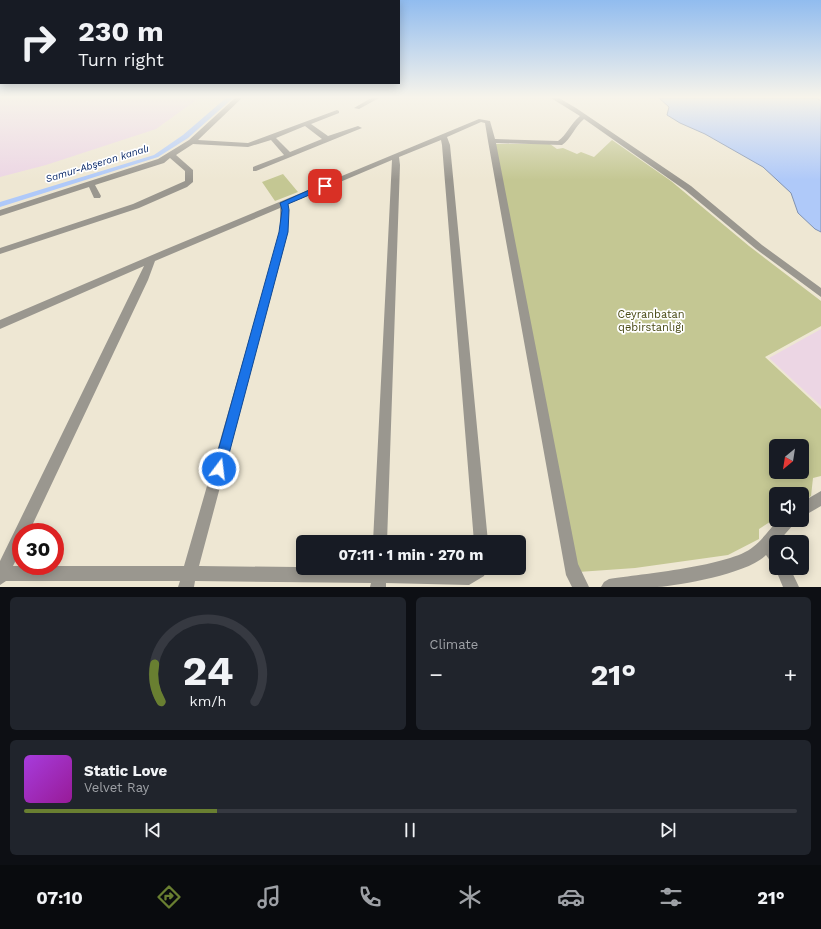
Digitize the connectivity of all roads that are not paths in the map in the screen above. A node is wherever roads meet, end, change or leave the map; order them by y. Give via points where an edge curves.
1 (210, 125) edge
2 (303, 125) edge
3 (310, 125) edge
4 (468, 125) edge
5 (489, 125) edge
6 (573, 125) edge
7 (598, 125) edge
8 (358, 128) dead end
9 (443, 136) junction
10 (273, 138) junction
11 (327, 139) junction
12 (492, 141) junction
13 (192, 142) junction
14 (288, 155) junction
15 (172, 156) junction
16 (395, 156) junction
17 (256, 169) dead end
18 (91, 184) junction
19 (97, 196) dead end
20 (284, 203) junction
21 (0, 213) edge
22 (0, 251) edge
23 (150, 260) junction
24 (821, 293) edge
25 (0, 325) edge
26 (821, 498) edge
27 (809, 506) edge
28 (26, 523) edge
29 (781, 527) edge
30 (380, 535) edge
31 (480, 535) edge
32 (767, 545) junction
33 (769, 548) edge
34 (12, 552) edge
35 (1, 575) edge
36 (472, 575) edge
37 (785, 575) edge
38 (379, 577) edge
39 (188, 580) edge
40 (581, 587) edge
41 (609, 587) edge
42 (791, 587) edge

1 - 13 street
2 - 10 street via 284,131
3 - 11 street
4 - 9 street
5 - 12 street
6 - 12 street via 559,143
7 - 24 street via 688,188
8 - 11 street
9 - 16 street
9 - 31 street via 446,145
10 - 13 street via 242,146
10 - 14 street
11 - 14 street
12 - 40 street via 571,564
13 - 15 street
14 - 17 street
15 - 18 street
15 - 22 street via 189,170 189,182 184,185 136,206
16 - 20 street
16 - 30 street
18 - 19 street
18 - 21 street
20 - 23 street
20 - 39 street via 284,232
23 - 25 street
23 - 28 street via 143,280
26 - 27 street
29 - 32 street
32 - 33 street
32 - 41 street via 752,557 727,566
34 - 35 street
35 - 39 street
36 - 38 street
37 - 42 street
38 - 39 street

